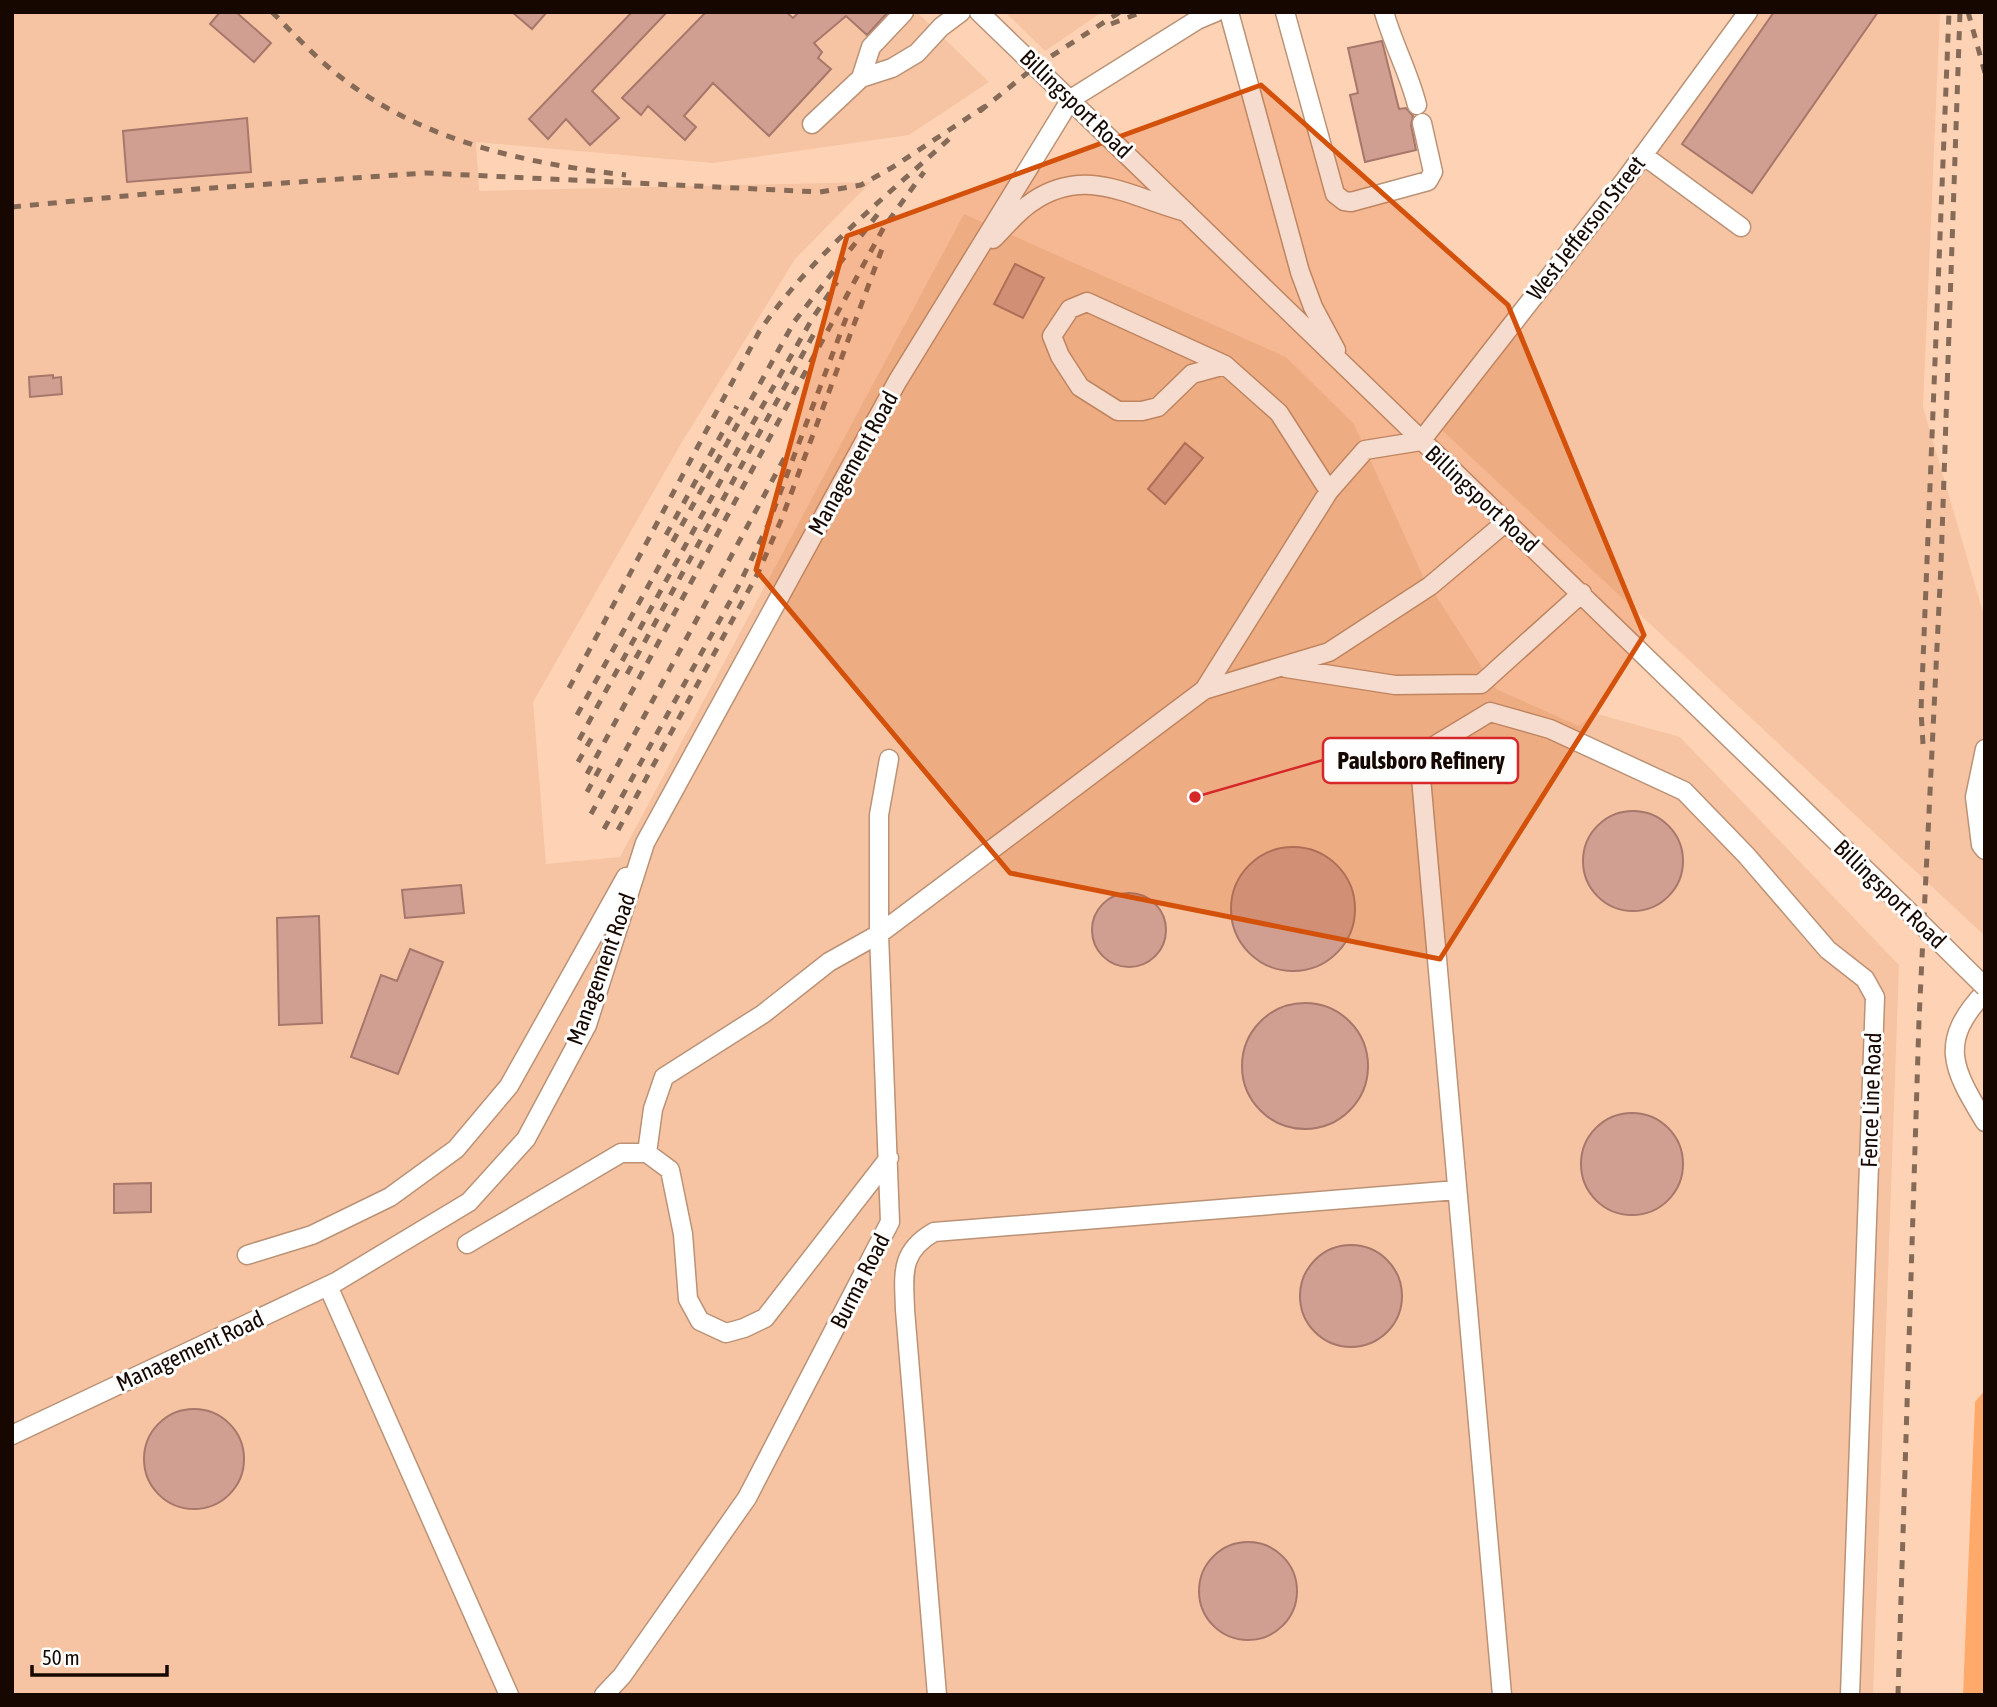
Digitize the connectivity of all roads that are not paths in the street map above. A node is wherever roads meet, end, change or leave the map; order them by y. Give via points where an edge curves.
1 (904, 12) edge
2 (961, 12) edge
3 (1216, 12) edge
4 (1229, 12) edge
5 (1285, 12) edge
6 (1384, 12) edge
7 (1748, 12) edge
8 (982, 13) edge
9 (861, 78) junction
10 (1071, 99) junction
11 (812, 124) dead end
12 (1643, 155) junction
13 (1187, 212) junction
14 (1741, 227) dead end
15 (973, 259) junction
16 (1225, 365) junction
17 (1344, 365) junction
18 (1420, 441) junction
19 (1329, 491) junction
20 (1506, 522) junction
21 (1582, 593) junction
22 (1279, 667) junction
23 (1204, 691) junction
24 (1985, 749) edge
25 (889, 760) dead end
26 (645, 843) junction
27 (1985, 850) edge
28 (879, 934) junction
29 (1985, 989) edge
30 (1985, 1122) edge
31 (647, 1153) junction
32 (889, 1158) junction
33 (1457, 1189) junction
34 (467, 1244) dead end
35 (247, 1255) dead end
36 (328, 1286) junction
37 (12, 1435) edge
38 (509, 1695) edge
39 (604, 1695) edge
40 (937, 1695) edge
41 (1502, 1695) edge
42 (1850, 1695) edge

1 - 9 street via 871,47
2 - 9 street via 917,53 892,68
3 - 10 street
4 - 17 street via 1300,272
5 - 6 street via 1335,194 1351,202 1428,181 1433,172 1411,80
7 - 12 street, West Jefferson Street
8 - 10 street, Billingsport Road
9 - 11 street
10 - 13 street, Billingsport Road
10 - 15 street
12 - 14 street
12 - 18 street, West Jefferson Street
13 - 15 street via 1112,187 1068,184 1030,203
13 - 17 street, Billingsport Road
15 - 26 street, Management Road via 897,382
16 - 16 street via 1087,302 1070,309 1052,336 1080,387 1118,411 1158,407 1192,374
16 - 19 street via 1279,413
17 - 18 street, Billingsport Road
18 - 19 street via 1365,450
18 - 20 street, Billingsport Road
19 - 23 street
20 - 21 street, Billingsport Road
20 - 22 street via 1430,586 1329,652
21 - 22 street via 1481,684 1395,685
21 - 29 street, Billingsport Road, bridge
22 - 23 street
23 - 28 street
24 - 27 street via 1975,797
25 - 28 street, Burma Road via 878,815
26 - 35 street via 509,1086 456,1149 390,1197 313,1235
26 - 36 street, Management Road via 587,1025 526,1139 469,1202
28 - 31 street via 829,962 763,1014 664,1077 653,1109
28 - 32 street, Burma Road
29 - 30 street via 1956,1029 1954,1055 1965,1089
31 - 32 street via 670,1170 674,1181 688,1299 700,1321 726,1333 765,1318
31 - 34 street via 621,1153
32 - 39 street, Burma Road via 890,1222 753,1486 622,1676
33 - 40 street via 934,1233 920,1240 908,1255 904,1286
33 - 41 street
33 - 42 street, Fence Line Road via 1419,755 1490,712 1549,729 1684,791 1828,950 1865,979 1875,997
36 - 37 street, Management Road
36 - 38 street

